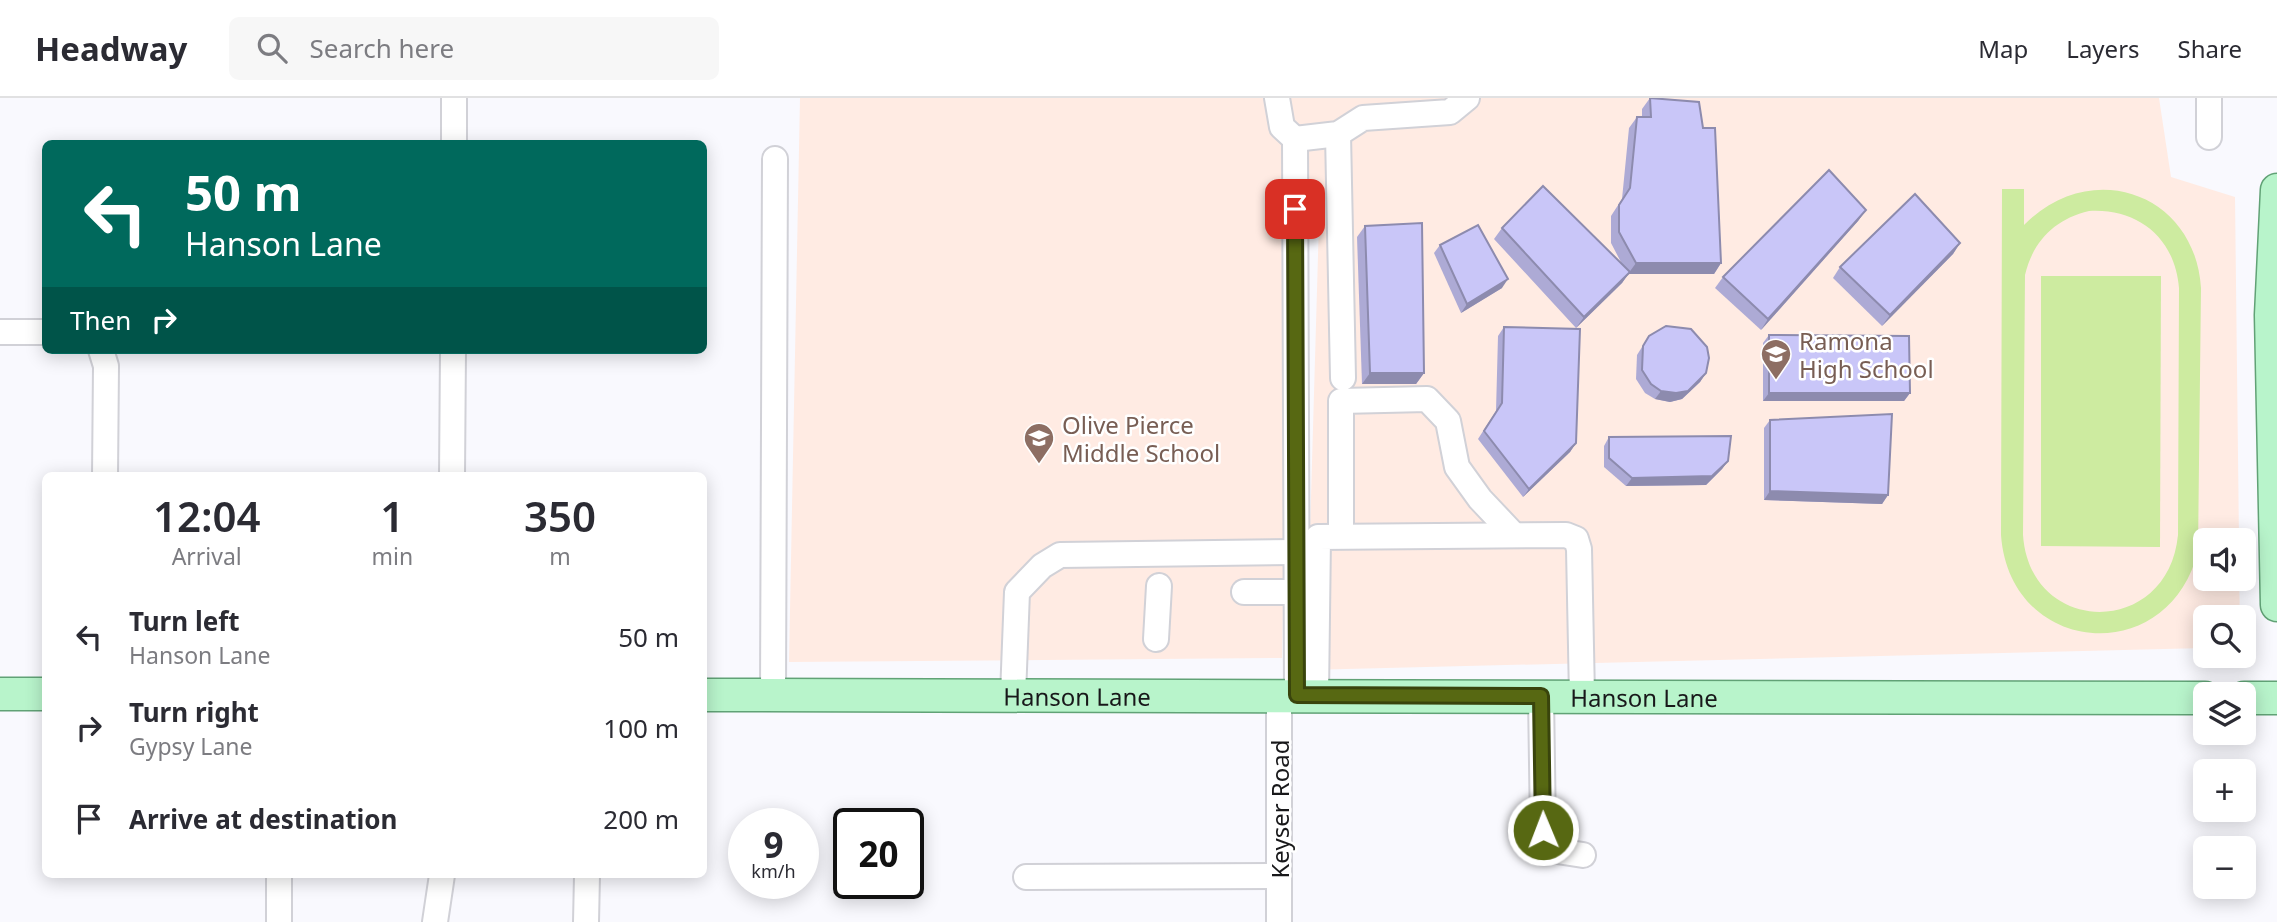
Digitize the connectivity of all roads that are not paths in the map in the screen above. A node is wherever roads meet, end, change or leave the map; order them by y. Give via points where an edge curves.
1 (454, 98) edge
2 (1276, 98) edge
3 (1466, 98) edge
4 (2209, 98) edge
5 (1338, 134) junction
6 (2209, 137) dead end
7 (1295, 139) junction
8 (454, 140) edge
9 (775, 159) dead end
10 (2277, 190) edge
11 (2274, 315) edge
12 (0, 332) edge
13 (42, 332) edge
14 (102, 354) edge
15 (453, 354) edge
16 (1343, 378) dead end
17 (2274, 389) edge
18 (105, 472) edge
19 (452, 472) edge
20 (1514, 535) junction
21 (1341, 536) junction
22 (1295, 552) junction
23 (1159, 586) dead end
24 (1244, 592) dead end
25 (1296, 592) junction
26 (2277, 605) edge
27 (1156, 639) dead end
28 (0, 694) edge
29 (42, 694) edge
30 (707, 695) edge
31 (774, 695) junction
32 (1013, 695) junction
33 (1297, 695) junction
34 (1541, 696) junction
35 (1582, 696) junction
36 (2193, 698) edge
37 (2256, 698) edge
38 (2277, 698) edge
39 (1583, 855) dead end
40 (1279, 876) junction
41 (1026, 877) dead end
42 (279, 878) edge
43 (442, 878) edge
44 (587, 878) edge
45 (279, 922) edge
46 (435, 922) edge
47 (586, 922) edge
48 (1279, 922) edge

1 - 8 street
2 - 7 street via 1282,127
3 - 5 street via 1451,112 1363,118
4 - 6 street
5 - 7 street
5 - 16 street
7 - 22 street
9 - 31 street
10 - 11 main road
11 - 17 main road
12 - 13 street
14 - 18 street via 106,366
15 - 19 street
17 - 26 main road
20 - 21 street
20 - 21 street via 1457,467 1448,421 1427,399 1341,401
20 - 35 street via 1576,539
21 - 33 street via 1318,537
22 - 25 street
22 - 32 street via 1060,555 1017,592
23 - 27 street
24 - 25 street
25 - 33 street
28 - 29 main road
30 - 31 main road, Hanson Lane
31 - 32 main road, Hanson Lane
32 - 33 main road, Hanson Lane
33 - 34 main road, Hanson Lane
33 - 40 street, Keyser Road
34 - 35 main road, Hanson Lane
34 - 39 street via 1543,830 1557,851
35 - 36 main road, Hanson Lane
37 - 38 main road
40 - 41 street
40 - 48 street, Keyser Road
42 - 45 street
43 - 46 street
44 - 47 street

